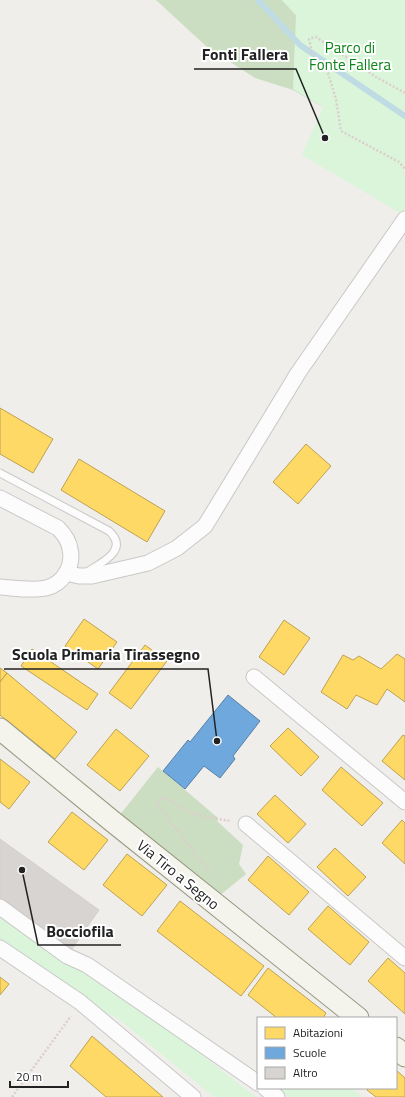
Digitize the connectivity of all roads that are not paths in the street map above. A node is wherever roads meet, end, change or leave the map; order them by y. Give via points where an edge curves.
1 (405, 219) edge
2 (0, 473) edge
3 (0, 498) edge
4 (73, 575) junction
5 (0, 588) edge
6 (254, 676) dead end
7 (0, 729) edge
8 (405, 802) edge
9 (246, 824) dead end
10 (0, 907) edge
11 (0, 948) edge
12 (405, 958) edge
13 (357, 1017) edge
14 (397, 1049) edge
15 (405, 1056) edge
16 (257, 1082) edge
17 (266, 1089) edge
18 (193, 1097) edge
19 (277, 1097) edge

1 - 4 street via 298,373 205,526 177,548 148,562 92,576
2 - 4 lane via 112,534 116,543 112,554 102,563
3 - 4 street via 58,528 70,550 69,566
4 - 5 street via 40,589
6 - 8 street
7 - 13 main road, Via Tiro a Segno
9 - 12 street
10 - 16 street via 67,956 87,965
11 - 18 street via 80,1002
14 - 15 main road
17 - 19 street

